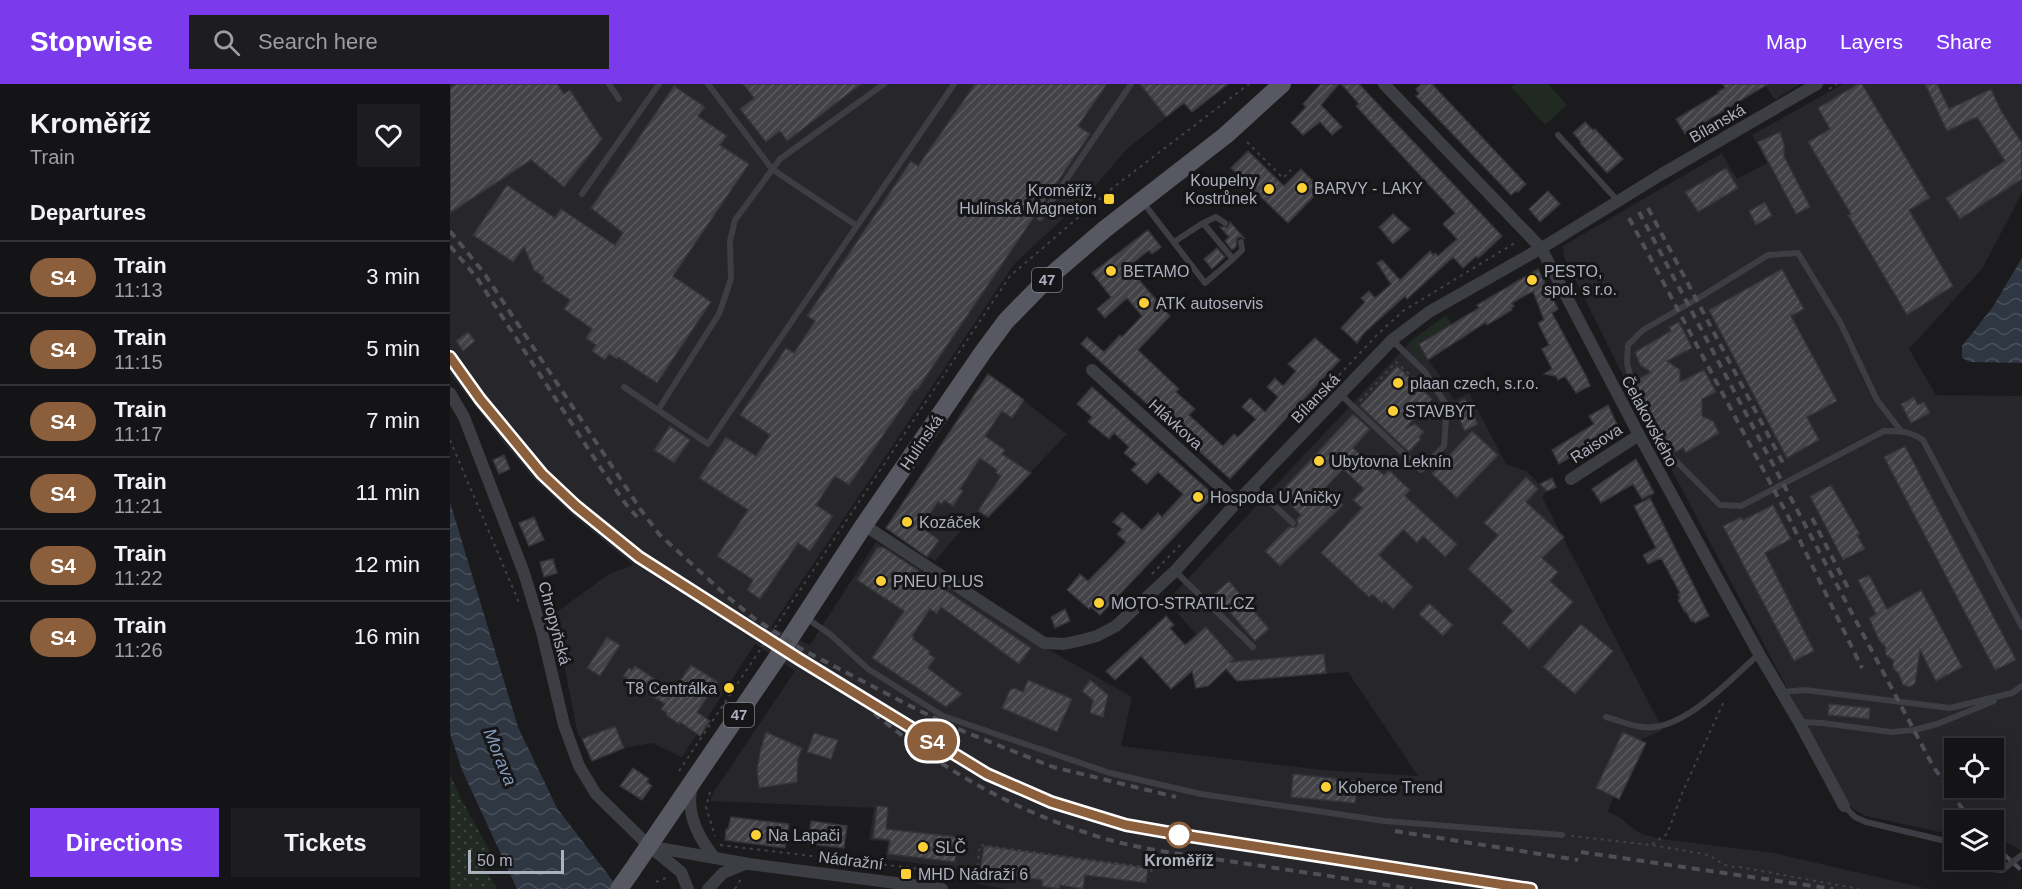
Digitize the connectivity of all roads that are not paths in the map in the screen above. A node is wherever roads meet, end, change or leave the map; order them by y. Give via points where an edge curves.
1 (609, 84) edge
2 (658, 84) edge
3 (708, 84) edge
4 (884, 84) edge
5 (954, 84) edge
6 (1131, 84) edge
7 (1282, 84) edge
8 (1384, 84) edge
9 (1817, 84) edge
10 (619, 99) dead end
11 (1558, 135) dead end
12 (772, 169) junction
13 (582, 194) dead end
14 (1142, 201) junction
15 (1618, 201) junction
16 (1040, 218) dead end
17 (1203, 223) junction
18 (1225, 223) dead end
19 (857, 226) junction
20 (1174, 242) junction
21 (1241, 242) dead end
22 (1541, 248) junction
23 (1233, 259) junction
24 (1392, 340) junction
25 (1092, 370) dead end
26 (1632, 383) dead end
27 (624, 387) dead end
28 (450, 393) edge
29 (1344, 393) junction
30 (658, 410) junction
31 (1900, 431) junction
32 (1639, 435) junction
33 (1670, 455) dead end
34 (1571, 479) dead end
35 (1253, 486) junction
36 (1237, 502) junction
37 (1293, 524) dead end
38 (864, 525) junction
39 (1175, 571) junction
40 (805, 616) junction
41 (2022, 627) edge
42 (1253, 647) dead end
43 (1759, 654) junction
44 (2022, 686) edge
45 (1781, 692) junction
46 (2012, 693) junction
47 (1606, 717) dead end
48 (1799, 722) junction
49 (694, 781) junction
50 (1844, 806) joint
51 (1562, 835) road end
52 (1944, 841) edge
53 (649, 846) junction
54 (2022, 855) edge
55 (714, 857) junction
56 (749, 864) junction
57 (2004, 868) edge
58 (619, 889) edge
59 (688, 889) edge
60 (708, 889) edge
61 (942, 889) edge

1 - 10 lane
2 - 13 lane
3 - 12 lane
4 - 12 lane via 780,159
5 - 19 lane
6 - 16 lane
7 - 14 main road, Hulínská / 47 via 1226,135
8 - 22 street, Čelakovského
9 - 15 street, Bílanská
11 - 15 lane
12 - 19 lane
12 - 30 lane via 735,219 730,241 731,279 719,314
14 - 20 lane
14 - 38 main road, Hulínská / 47 via 1048,278 1006,321
15 - 22 street, Bílanská
17 - 18 lane via 1216,217
17 - 20 lane
17 - 23 lane
19 - 30 lane via 708,444
20 - 23 lane via 1205,283
21 - 23 lane via 1242,250
22 - 24 street, Bílanská via 1429,312
22 - 32 street, Čelakovského
24 - 29 street, Bílanská
24 - 29 lane via 1425,372 1447,406 1444,446 1422,470
25 - 36 street, Hlávkova
26 - 31 lane via 1628,345 1643,330 1768,255 1798,253 1840,322 1877,400
27 - 30 lane
28 - 53 street, Chropyňská via 464,417 524,573 564,725 579,766 596,794
29 - 35 street, Bílanská
31 - 33 lane via 1884,431 1741,506 1720,505
31 - 41 lane via 1923,440
32 - 34 street, Raisova
32 - 43 street, Čelakovského
35 - 36 street, Bílanská
35 - 37 lane
36 - 39 street, Bílanská
38 - 39 street, Bílanská via 1044,643 1078,641 1116,626
38 - 40 main road, Hulínská / 47
39 - 42 lane
40 - 49 main road, Hulínská / 47
40 - 51 lane via 868,669 943,716 1110,773 1201,794 1385,821
43 - 45 street, Čelakovského
43 - 47 lane via 1693,711 1666,726 1643,728
44 - 46 lane
45 - 46 lane via 1805,690 1950,708
45 - 48 street, Čelakovského
46 - 48 lane via 1914,730 1891,732
48 - 50 street, Čelakovského
49 - 53 main road, Hulínská / 47
49 - 55 street via 690,804 694,823
50 - 52 lane via 1866,822
53 - 55 street, Nádražní
53 - 58 main road, Hulínská / 47
53 - 59 street, Chropyňská via 676,866
54 - 57 lane
55 - 56 street, Nádražní
56 - 60 street via 723,873
56 - 61 street, Nádražní

